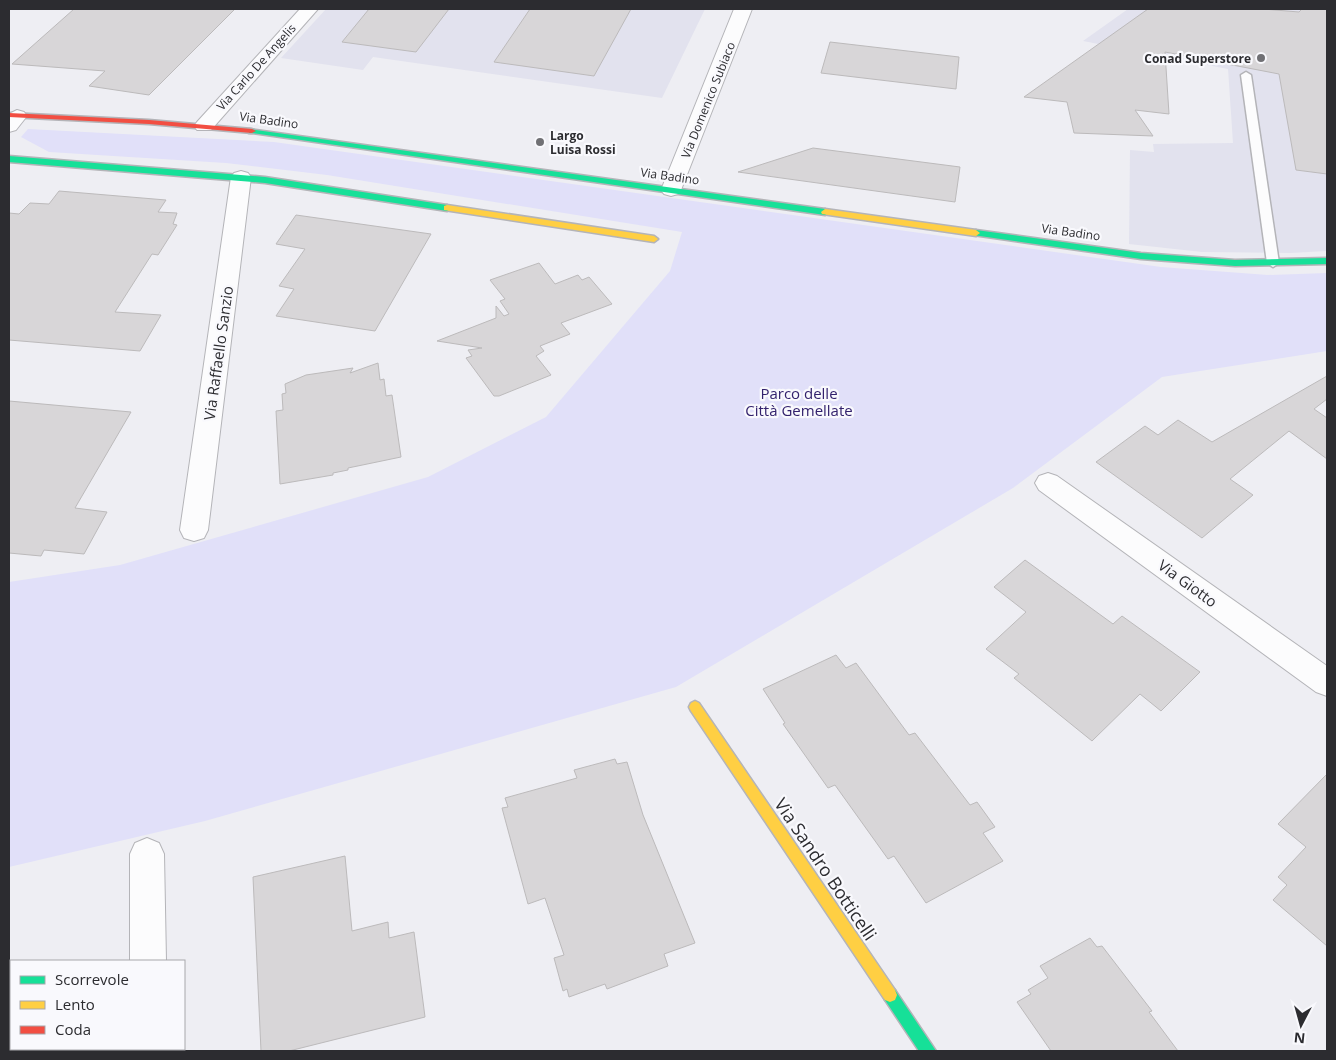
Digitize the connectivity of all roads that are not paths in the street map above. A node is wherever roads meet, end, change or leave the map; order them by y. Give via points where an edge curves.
1 (309, 9) edge
2 (743, 9) edge
3 (1246, 75) dead end
4 (11, 119) edge
5 (204, 126) junction
6 (9, 159) edge
7 (241, 177) junction
8 (670, 190) junction
9 (654, 239) dead end
10 (1327, 261) edge
11 (1272, 263) junction
12 (1048, 483) dead end
13 (194, 530) dead end
14 (1327, 683) edge
15 (694, 707) dead end
16 (147, 854) dead end
17 (148, 960) edge
18 (928, 1051) edge

1 - 5 street, Via Carlo De Angelis
2 - 8 street, Via Domenico Subiaco
3 - 11 lane
4 - 5 street, Via Badino
5 - 8 street, Via Badino
6 - 7 street
7 - 9 street
7 - 13 street, Via Raffaello Sanzio
8 - 11 street, Via Badino via 1141,256
10 - 11 street, Via Badino
12 - 14 street, Via Giotto
15 - 18 street, Via Sandro Botticelli
16 - 17 street

